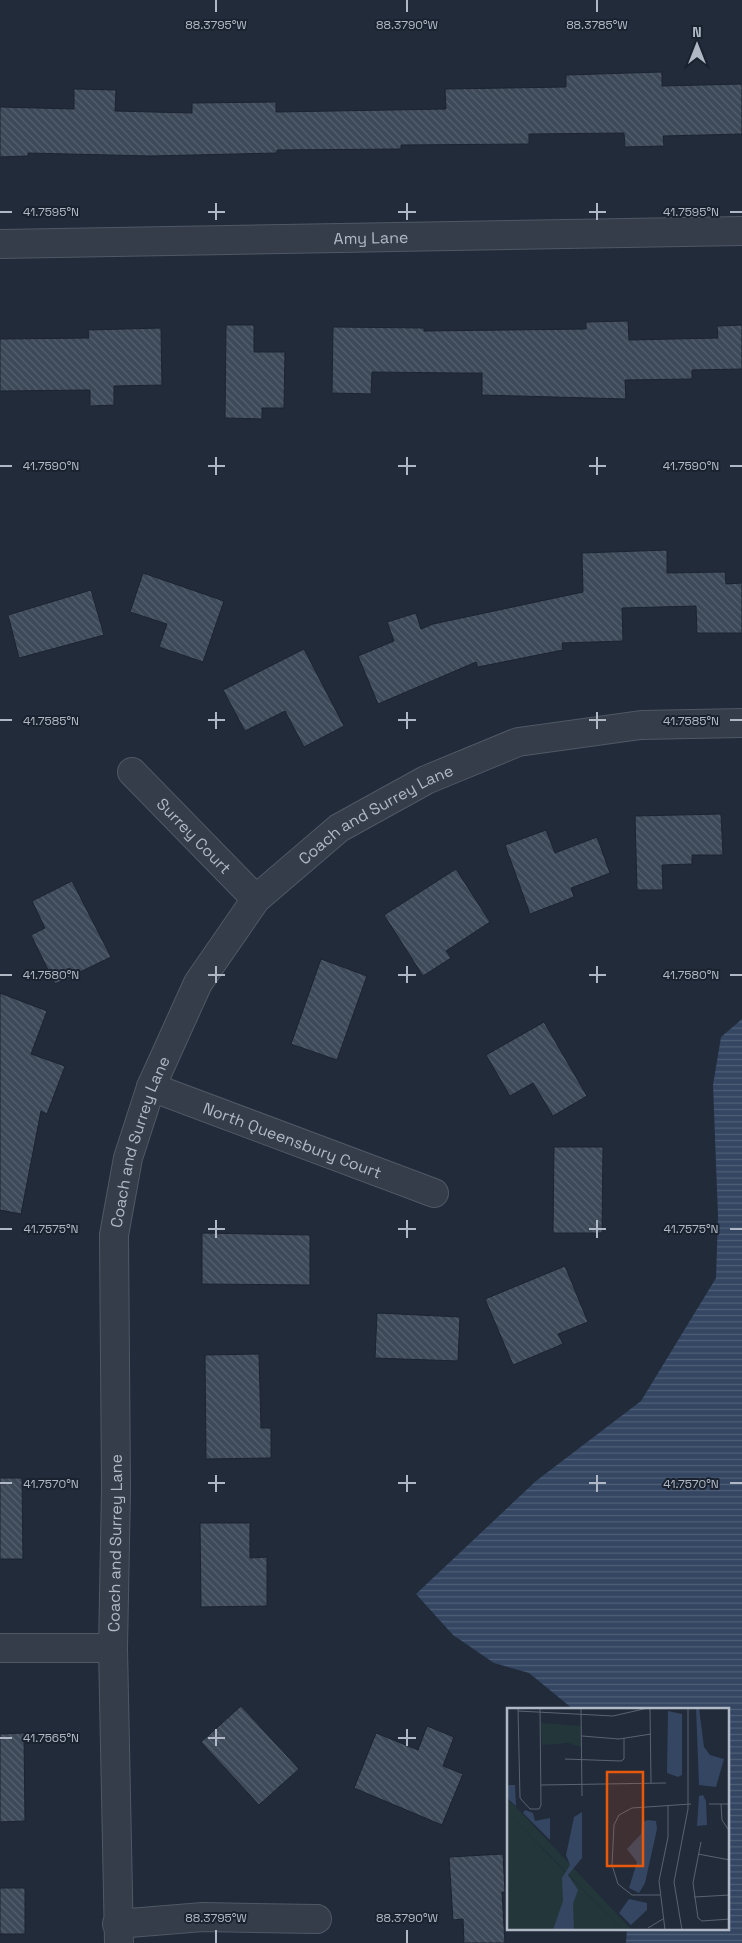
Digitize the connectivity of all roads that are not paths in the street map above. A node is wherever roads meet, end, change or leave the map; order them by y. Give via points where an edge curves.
1 (742, 231) edge
2 (0, 244) edge
3 (742, 723) edge
4 (132, 772) dead end
5 (256, 899) junction
6 (151, 1087) junction
7 (434, 1193) dead end
8 (0, 1648) edge
9 (113, 1648) junction
10 (317, 1919) dead end
11 (118, 1933) edge

1 - 2 street, Amy Lane
3 - 5 street, Coach and Surrey Lane via 642,725 518,742 426,780 339,828
4 - 5 street, Surrey Court
5 - 6 street, Coach and Surrey Lane via 198,983
6 - 7 street, North Queensbury Court
6 - 9 street, Coach and Surrey Lane via 128,1158 114,1235 116,1490
8 - 9 street
9 - 11 street, Coach and Surrey Lane
10 - 11 street via 204,1917

